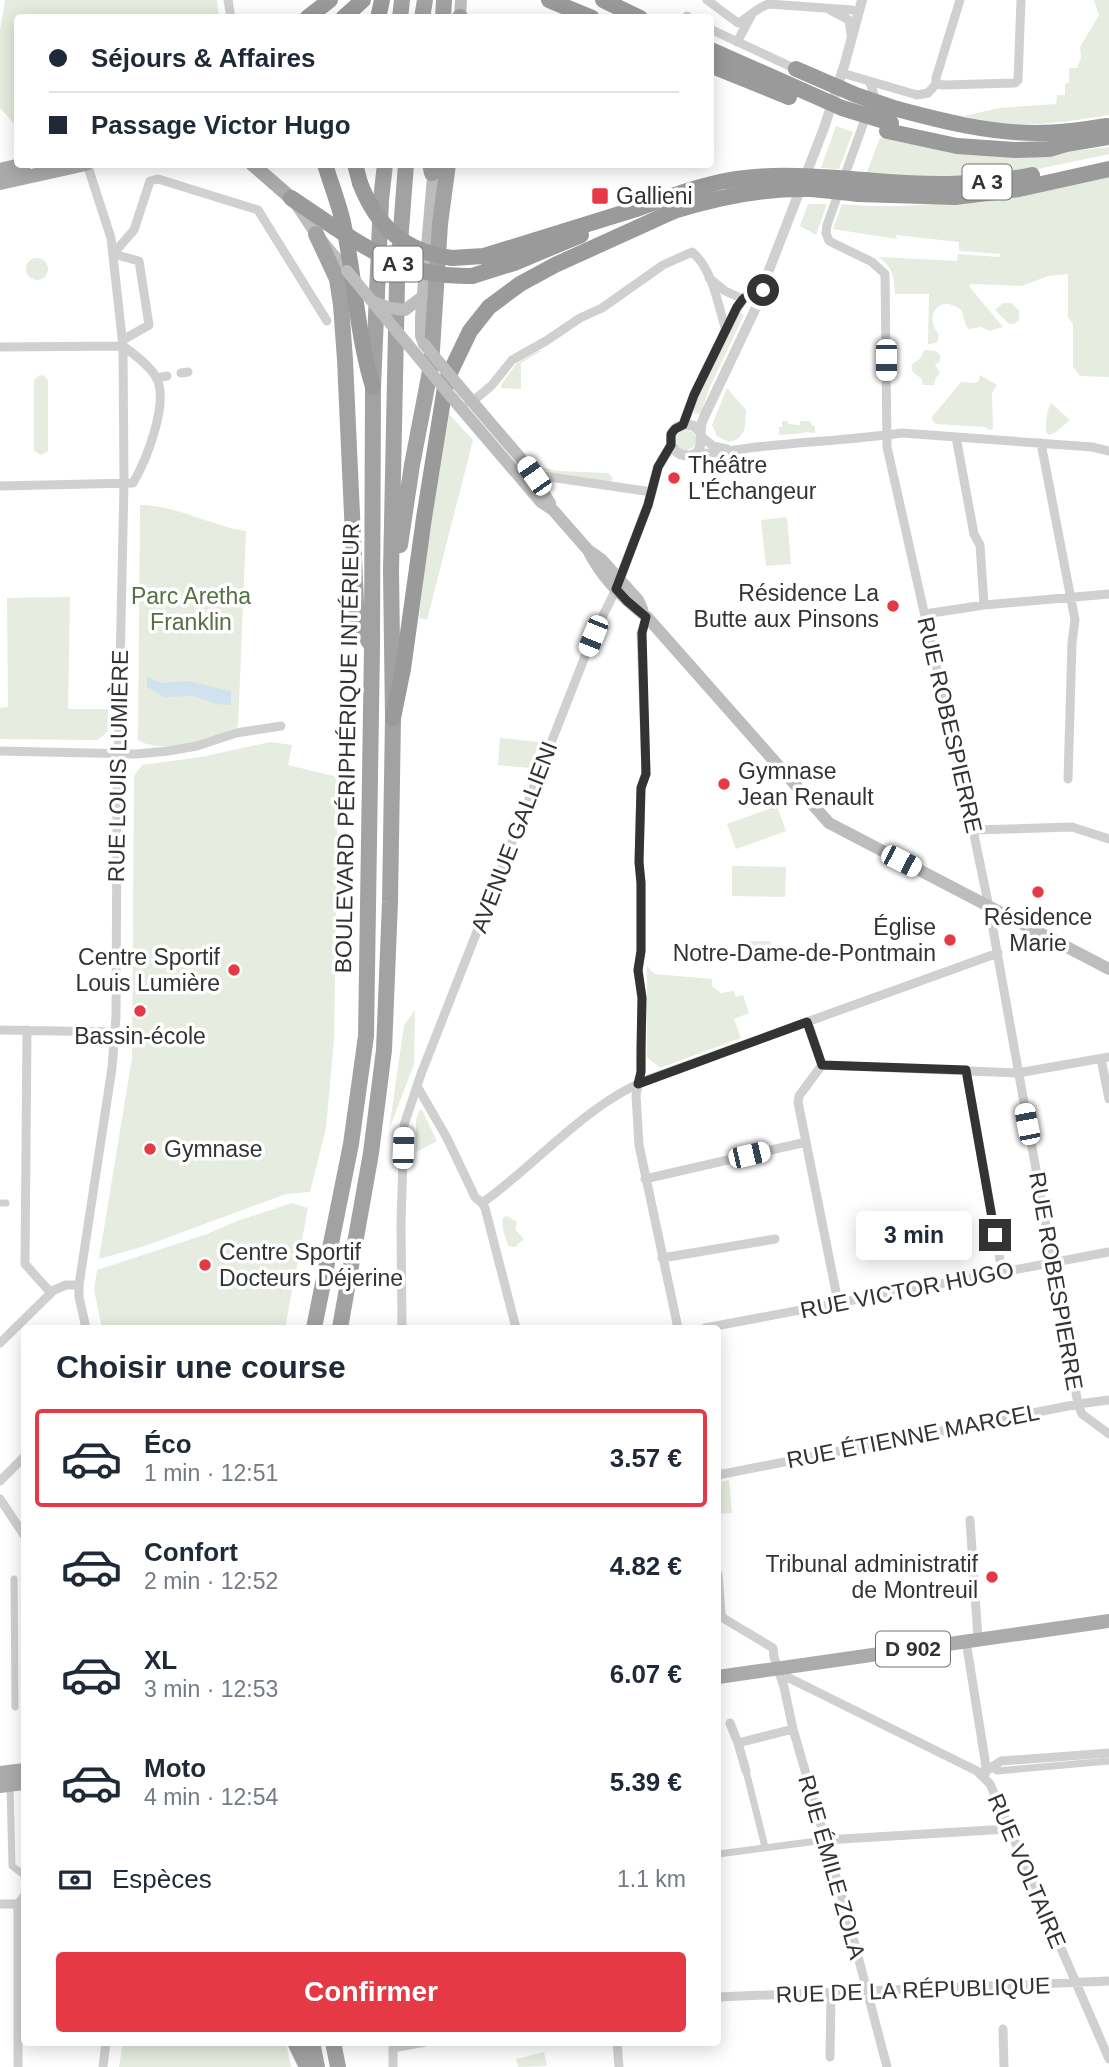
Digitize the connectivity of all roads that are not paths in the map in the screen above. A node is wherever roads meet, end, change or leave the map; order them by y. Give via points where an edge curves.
1 (331, 0) edge
2 (363, 0) edge
3 (548, 0) edge
4 (603, 0) edge
5 (706, 0) edge
6 (862, 0) edge
7 (960, 0) edge
8 (1021, 0) edge
9 (852, 10) edge
10 (311, 14) edge
11 (347, 14) edge
12 (582, 14) edge
13 (632, 14) edge
14 (751, 16) junction
15 (714, 31) edge
16 (851, 35) junction
17 (737, 42) junction
18 (714, 52) edge
19 (714, 67) edge
20 (796, 69) joint
21 (842, 73) junction
22 (870, 83) junction
23 (936, 84) junction
24 (892, 121) junction
25 (1109, 126) edge
26 (1109, 137) edge
27 (1109, 160) edge
28 (69, 168) edge
29 (88, 168) edge
30 (257, 168) edge
31 (267, 168) edge
32 (326, 168) edge
33 (356, 168) edge
34 (385, 168) edge
35 (406, 168) edge
36 (432, 168) edge
37 (447, 168) edge
38 (1109, 169) edge
39 (0, 183) edge
40 (276, 184) junction
41 (861, 187) junction
42 (291, 198) junction
43 (636, 209) junction
44 (316, 234) junction
45 (113, 254) junction
46 (709, 278) junction
47 (764, 283) junction
48 (422, 297) junction
49 (743, 299) junction
50 (370, 301) junction
51 (327, 321) dead end
52 (726, 330) junction
53 (123, 343) junction
54 (0, 347) edge
55 (167, 376) dead end
56 (156, 377) junction
57 (373, 387) junction
58 (455, 401) junction
59 (472, 402) junction
60 (683, 425) junction
61 (701, 434) junction
62 (887, 435) junction
63 (956, 437) junction
64 (1041, 443) junction
65 (675, 449) junction
66 (732, 450) junction
67 (1109, 451) edge
68 (695, 453) junction
69 (512, 466) junction
70 (534, 476) junction
71 (124, 484) junction
72 (0, 486) edge
73 (652, 492) junction
74 (552, 510) junction
75 (588, 550) junction
76 (627, 556) junction
77 (602, 560) junction
78 (391, 570) junction
79 (618, 584) junction
80 (1109, 594) edge
81 (1071, 599) junction
82 (984, 606) junction
83 (925, 614) junction
84 (646, 617) junction
85 (372, 646) junction
86 (393, 718) junction
87 (281, 726) dead end
88 (0, 751) edge
89 (118, 753) junction
90 (1068, 779) dead end
91 (973, 830) junction
92 (1109, 839) edge
93 (989, 906) junction
94 (998, 953) junction
95 (1109, 969) edge
96 (807, 1022) junction
97 (0, 1030) edge
98 (27, 1030) junction
99 (115, 1032) junction
100 (1105, 1058) edge
101 (822, 1065) junction
102 (966, 1070) junction
103 (1018, 1073) junction
104 (638, 1084) junction
105 (417, 1086) junction
106 (1109, 1099) edge
107 (806, 1142) junction
108 (645, 1179) junction
109 (482, 1203) junction
110 (775, 1239) dead end
111 (1109, 1252) edge
112 (662, 1258) junction
113 (1052, 1263) junction
114 (1002, 1271) junction
115 (79, 1285) junction
116 (51, 1293) junction
117 (838, 1302) junction
118 (85, 1325) edge
119 (315, 1325) edge
120 (341, 1325) edge
121 (402, 1325) edge
122 (515, 1325) edge
123 (677, 1325) edge
124 (720, 1325) edge
125 (0, 1343) edge
126 (1109, 1400) edge
127 (1078, 1404) junction
128 (1109, 1434) edge
129 (21, 1460) edge
130 (721, 1474) edge
131 (0, 1481) edge
132 (0, 1499) edge
133 (970, 1520) dead end
134 (21, 1530) edge
135 (15, 1579) dead end
136 (721, 1615) edge
137 (1109, 1620) edge
138 (972, 1640) junction
139 (779, 1671) junction
140 (721, 1677) edge
141 (15, 1707) dead end
142 (730, 1723) dead end
143 (793, 1729) junction
144 (738, 1743) junction
145 (1109, 1753) edge
146 (1109, 1761) edge
147 (21, 1770) edge
148 (746, 1771) joint
149 (987, 1772) junction
150 (0, 1773) edge
151 (12, 1785) edge
152 (1008, 1829) junction
153 (824, 1840) junction
154 (765, 1847) junction
155 (721, 1854) edge
156 (21, 1873) edge
157 (21, 1900) edge
158 (0, 1904) edge
159 (1109, 1981) edge
160 (1076, 1983) junction
161 (867, 1992) junction
162 (831, 1994) junction
163 (721, 1997) edge
164 (1003, 2029) dead end
165 (106, 2046) edge
166 (297, 2046) edge
167 (313, 2046) edge
168 (336, 2046) edge
169 (393, 2046) edge
170 (617, 2046) edge
171 (830, 2057) dead end
172 (1109, 2059) edge
173 (338, 2065) edge
174 (18, 2067) edge
175 (103, 2067) edge
176 (307, 2067) edge
177 (317, 2067) edge
178 (393, 2067) edge
179 (619, 2067) edge
180 (887, 2067) edge
181 (1004, 2067) edge

1 - 10 highway
2 - 11 highway
3 - 12 highway
4 - 13 highway
5 - 14 street via 738,23
6 - 16 street
7 - 23 street
8 - 23 street via 1018,80
9 - 14 street via 769,4
9 - 16 street
9 - 21 street
14 - 17 street
15 - 17 street
16 - 21 street
17 - 20 street
18 - 24 highway, bridge via 842,108
19 - 24 highway, A 3, bridge via 835,116
20 - 24 highway, bridge via 856,94
21 - 22 street
21 - 47 street
22 - 23 street via 917,95 928,93
22 - 62 street, RUE ROBESPIERRE via 874,94 826,233 829,241 872,262 885,274
24 - 25 highway via 1034,133
24 - 26 highway, A 3 via 957,146 1049,149
27 - 41 highway, A 3 via 965,184
28 - 39 main road
29 - 45 street, RUE LOUIS LUMIÈRE
30 - 40 main road
31 - 40 main road
32 - 57 highway via 344,224 364,358
33 - 43 highway, bridge via 375,215 396,236 437,256 484,256
34 - 57 highway, BOULEVARD PÉRIPHÉRIQUE INTÉRIEUR
35 - 78 highway via 397,283
36 - 48 main road
37 - 78 highway via 431,366 401,540
38 - 41 highway via 956,197
40 - 42 main road
41 - 43 highway, A 3, bridge via 777,175 742,178
41 - 86 highway, bridge via 771,190 674,211 555,265 489,307 470,331 446,381
42 - 43 highway, A 3, bridge via 390,261 454,277 514,263
42 - 44 main road
44 - 50 main road, bridge
44 - 85 highway via 337,279 341,305 357,624
45 - 51 street via 134,230 150,181 158,179 245,206 258,211
45 - 53 street, RUE LOUIS LUMIÈRE
45 - 53 street via 139,261 149,325
46 - 49 street
46 - 52 street
46 - 59 street via 692,252 663,265 602,308 512,360
47 - 49 street
47 - 61 street via 710,402
48 - 50 main road, bridge via 405,310
48 - 59 main road, bridge via 424,344
49 - 52 street
50 - 58 main road, bridge
52 - 60 street
53 - 54 street
53 - 56 street
53 - 71 street, RUE LOUIS LUMIÈRE
55 - 56 street
56 - 71 street via 161,401 144,464 133,483
57 - 85 highway, BOULEVARD PÉRIPHÉRIQUE INTÉRIEUR
58 - 59 street
58 - 69 main road
59 - 70 main road
60 - 61 street via 691,425
60 - 65 street via 673,431
61 - 66 street via 713,446
61 - 68 street
62 - 63 street
62 - 66 street
62 - 83 street, RUE ROBESPIERRE
63 - 64 street
63 - 82 street via 980,545
64 - 67 street
64 - 81 street
65 - 68 street via 686,456
65 - 73 street via 658,467
66 - 68 street
69 - 70 street
69 - 74 main road
70 - 73 street
70 - 74 main road
71 - 72 street
71 - 89 street, RUE LOUIS LUMIÈRE
73 - 76 street
74 - 75 main road
75 - 77 main road
75 - 79 main road via 594,564
76 - 77 street
76 - 79 street
77 - 79 main road
78 - 86 highway
79 - 84 main road via 638,600
79 - 105 street, AVENUE GALLIENI via 593,636
80 - 81 street
81 - 82 street
81 - 90 street via 1075,621
82 - 83 street
83 - 91 street, RUE ROBESPIERRE
84 - 93 main road via 829,823
84 - 104 street via 642,633 646,774 640,800
85 - 119 highway, BOULEVARD PÉRIPHÉRIQUE INTÉRIEUR via 366,1036 351,1144
86 - 120 highway via 384,1050
87 - 89 street via 168,751
88 - 89 street
89 - 99 street, RUE LOUIS LUMIÈRE
91 - 92 street via 1072,827
91 - 93 street, RUE ROBESPIERRE
93 - 94 street, RUE ROBESPIERRE
93 - 95 main road
94 - 96 street
94 - 103 street, RUE ROBESPIERRE
96 - 101 street
96 - 104 street
97 - 98 street
98 - 99 street
98 - 116 street via 25,1264
99 - 115 street, RUE LOUIS LUMIÈRE
100 - 103 street
100 - 106 street
101 - 102 street
101 - 107 street via 799,1096
102 - 103 street
102 - 114 street
103 - 113 street, RUE ROBESPIERRE
104 - 108 street
104 - 109 street via 596,1109
105 - 109 street
105 - 121 street, AVENUE GALLIENI via 404,1125
107 - 108 street
107 - 117 street
108 - 112 street
109 - 122 street
110 - 112 street
111 - 113 street, RUE VICTOR HUGO
112 - 123 street
113 - 114 street, RUE VICTOR HUGO
113 - 127 street, RUE ROBESPIERRE
114 - 117 street, RUE VICTOR HUGO
115 - 116 street via 65,1285
115 - 118 street, RUE LOUIS LUMIÈRE
116 - 125 street
117 - 124 street, RUE VICTOR HUGO
126 - 127 street, RUE ÉTIENNE MARCEL
127 - 128 street via 1082,1414
127 - 130 street, RUE ÉTIENNE MARCEL
129 - 131 street
132 - 134 street
133 - 138 street
135 - 141 street
136 - 139 street via 771,1645
137 - 138 main road, D 902
138 - 139 main road, D 902
138 - 149 street
139 - 140 main road, D 902
139 - 143 street, RUE ÉMILE ZOLA
139 - 149 street, RUE VOLTAIRE via 976,1771
142 - 144 street
143 - 144 street
143 - 153 street, RUE ÉMILE ZOLA
144 - 148 street
145 - 149 street via 1001,1762
146 - 149 street
147 - 150 main road
148 - 154 street
149 - 152 street, RUE VOLTAIRE
151 - 156 street via 12,1866
152 - 153 street
152 - 160 street, RUE VOLTAIRE
153 - 154 street
153 - 161 street, RUE ÉMILE ZOLA
154 - 155 street
157 - 158 street
157 - 174 street
159 - 160 street, RUE DE LA RÉPUBLIQUE
160 - 161 street, RUE DE LA RÉPUBLIQUE
160 - 172 street, RUE VOLTAIRE
161 - 162 street, RUE DE LA RÉPUBLIQUE
161 - 180 street, RUE ÉMILE ZOLA
162 - 163 street, RUE DE LA RÉPUBLIQUE
162 - 171 street
164 - 181 street
165 - 175 street
166 - 176 highway
167 - 177 highway
168 - 173 highway
169 - 178 street
170 - 179 street

